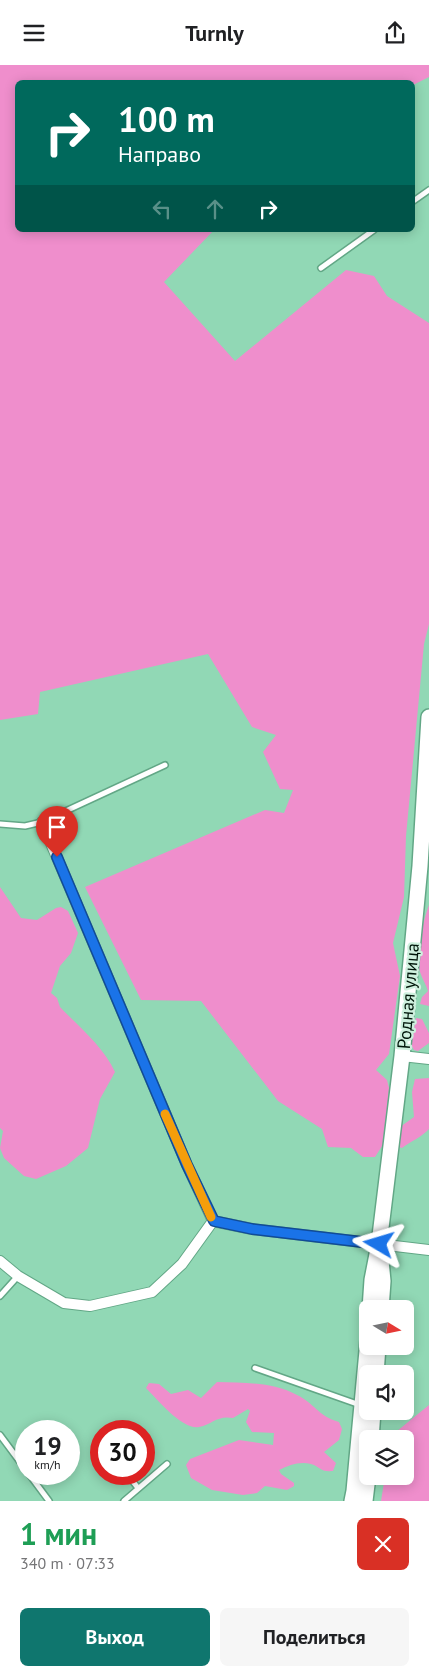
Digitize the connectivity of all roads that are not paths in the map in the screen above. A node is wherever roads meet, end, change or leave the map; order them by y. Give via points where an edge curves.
1 (429, 190) edge
2 (415, 200) edge
3 (371, 232) edge
4 (321, 268) dead end
5 (429, 717) edge
6 (165, 765) dead end
7 (42, 822) junction
8 (0, 824) edge
9 (424, 866) edge
10 (402, 1057) junction
11 (429, 1059) edge
12 (214, 1221) junction
13 (379, 1244) junction
14 (429, 1250) edge
15 (0, 1261) edge
16 (18, 1275) junction
17 (0, 1296) edge
18 (371, 1300) edge
19 (382, 1300) edge
20 (256, 1368) dead end
21 (359, 1405) edge
22 (366, 1420) edge
23 (0, 1435) edge
24 (15, 1455) edge
25 (167, 1464) dead end
26 (37, 1485) edge
27 (136, 1485) edge
28 (367, 1485) edge
29 (138, 1488) junction
30 (49, 1501) edge
31 (124, 1501) edge
32 (352, 1501) edge
33 (365, 1501) edge

1 - 2 lane
3 - 4 lane
5 - 9 street, Родная улица
6 - 7 lane
7 - 8 lane via 25,826
7 - 12 street via 183,1157
9 - 10 street, Родная улица
10 - 11 street
10 - 13 street, Родная улица
12 - 13 street via 252,1229
12 - 16 street via 182,1264 152,1292 90,1306 64,1303
13 - 14 street
13 - 18 street, Родная улица
13 - 19 street, Родная улица
15 - 16 street
16 - 17 lane
20 - 21 lane
22 - 32 street
23 - 24 lane
25 - 29 lane
26 - 30 lane
27 - 29 lane
28 - 33 street
29 - 31 lane

